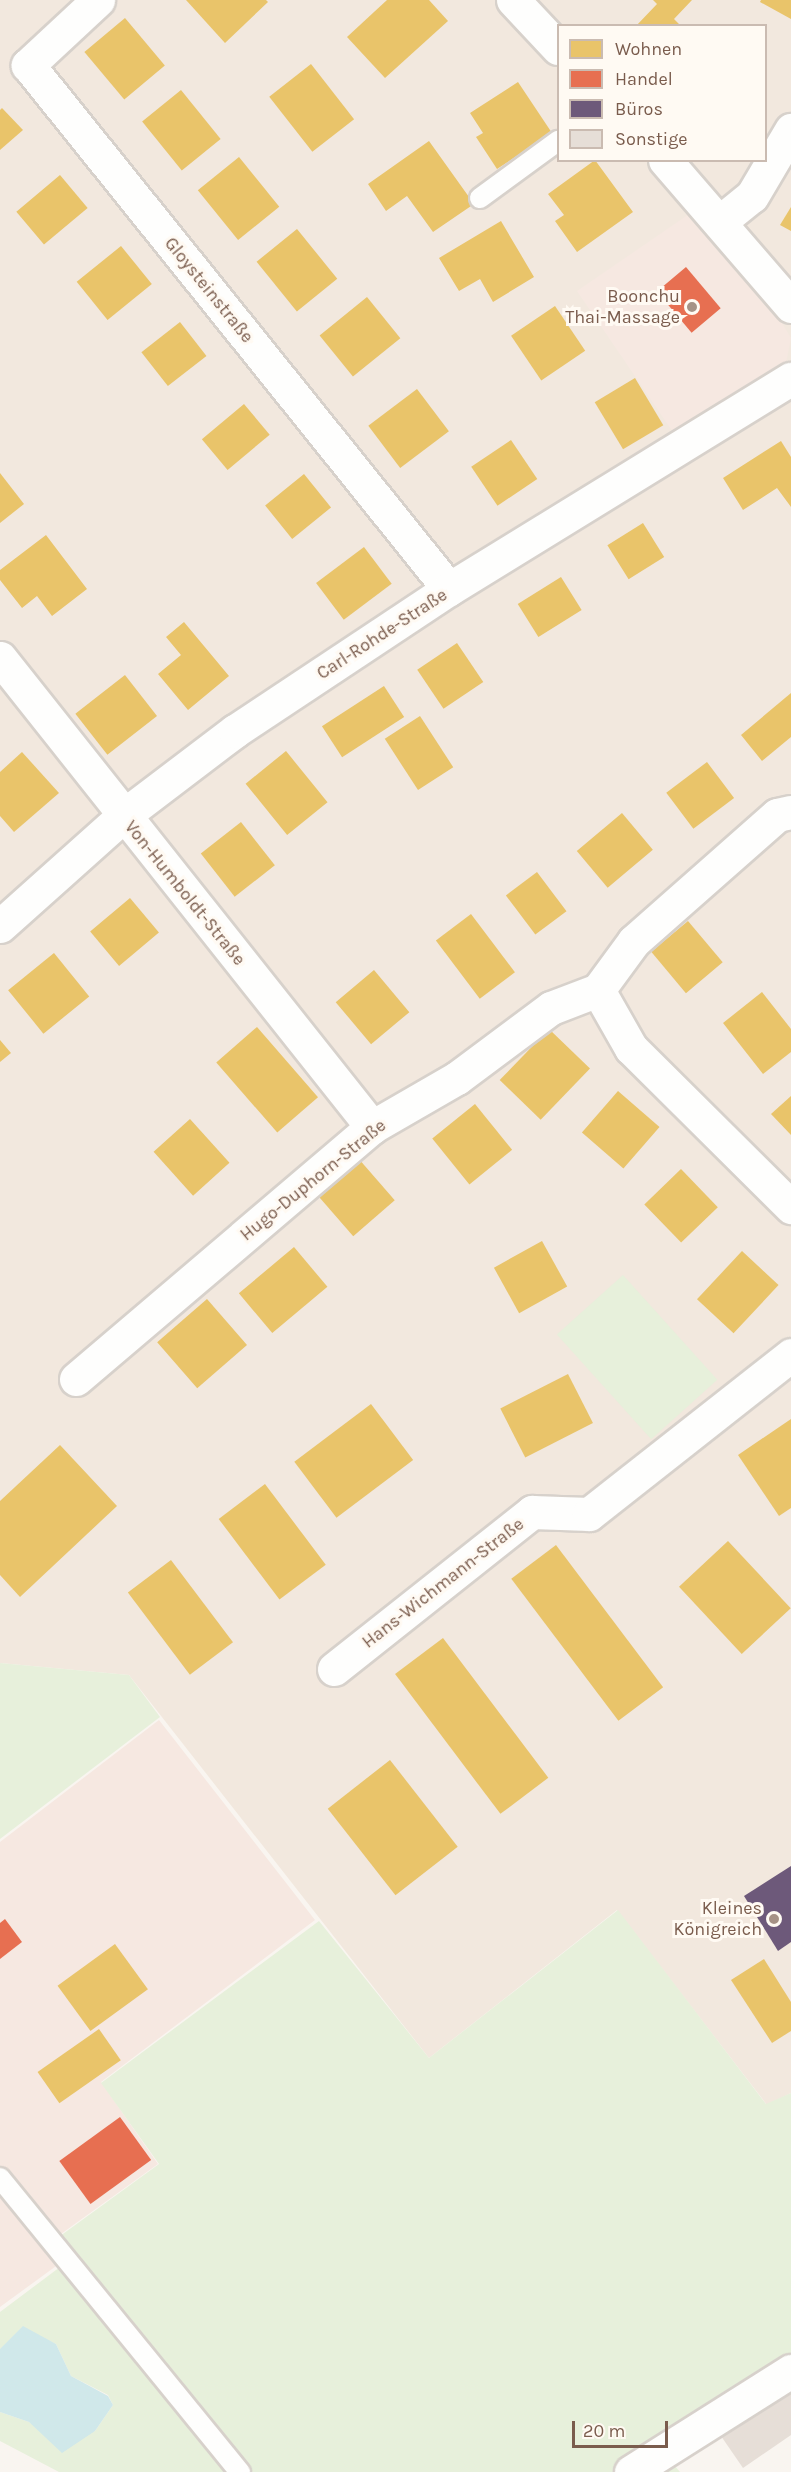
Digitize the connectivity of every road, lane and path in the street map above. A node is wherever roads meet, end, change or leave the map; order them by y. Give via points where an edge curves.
1 (98, 0) edge
2 (513, 0) edge
3 (557, 47) edge
4 (791, 130) edge
5 (557, 142) edge
6 (667, 162) edge
7 (480, 198) dead end
8 (722, 220) junction
9 (791, 306) edge
10 (791, 378) edge
11 (449, 589) junction
12 (0, 658) edge
13 (791, 812) edge
14 (123, 816) junction
15 (0, 926) edge
16 (598, 990) junction
17 (372, 1127) junction
18 (791, 1207) edge
19 (791, 1355) edge
20 (76, 1379) dead end
21 (334, 1669) dead end
22 (0, 2178) edge
23 (791, 2371) edge
24 (240, 2472) edge
25 (632, 2472) edge

1 - 11 street, Gloysteinstraße via 28,65
2 - 3 street
4 - 8 street via 752,196
5 - 7 lane
6 - 8 street
8 - 9 street
10 - 11 street, Carl-Rohde-Straße
11 - 14 street, Carl-Rohde-Straße via 236,731
12 - 14 street, Von-Humboldt-Straße
13 - 16 street via 777,815 634,941
14 - 15 street, Carl-Rohde-Straße
14 - 17 street, Von-Humboldt-Straße
16 - 17 street, Hugo-Duphorn-Straße via 551,1008 457,1078
16 - 18 street via 631,1048
17 - 20 street, Hugo-Duphorn-Straße
19 - 21 street, Hans-Wichmann-Straße via 589,1514 532,1512
22 - 24 lane
23 - 25 street

